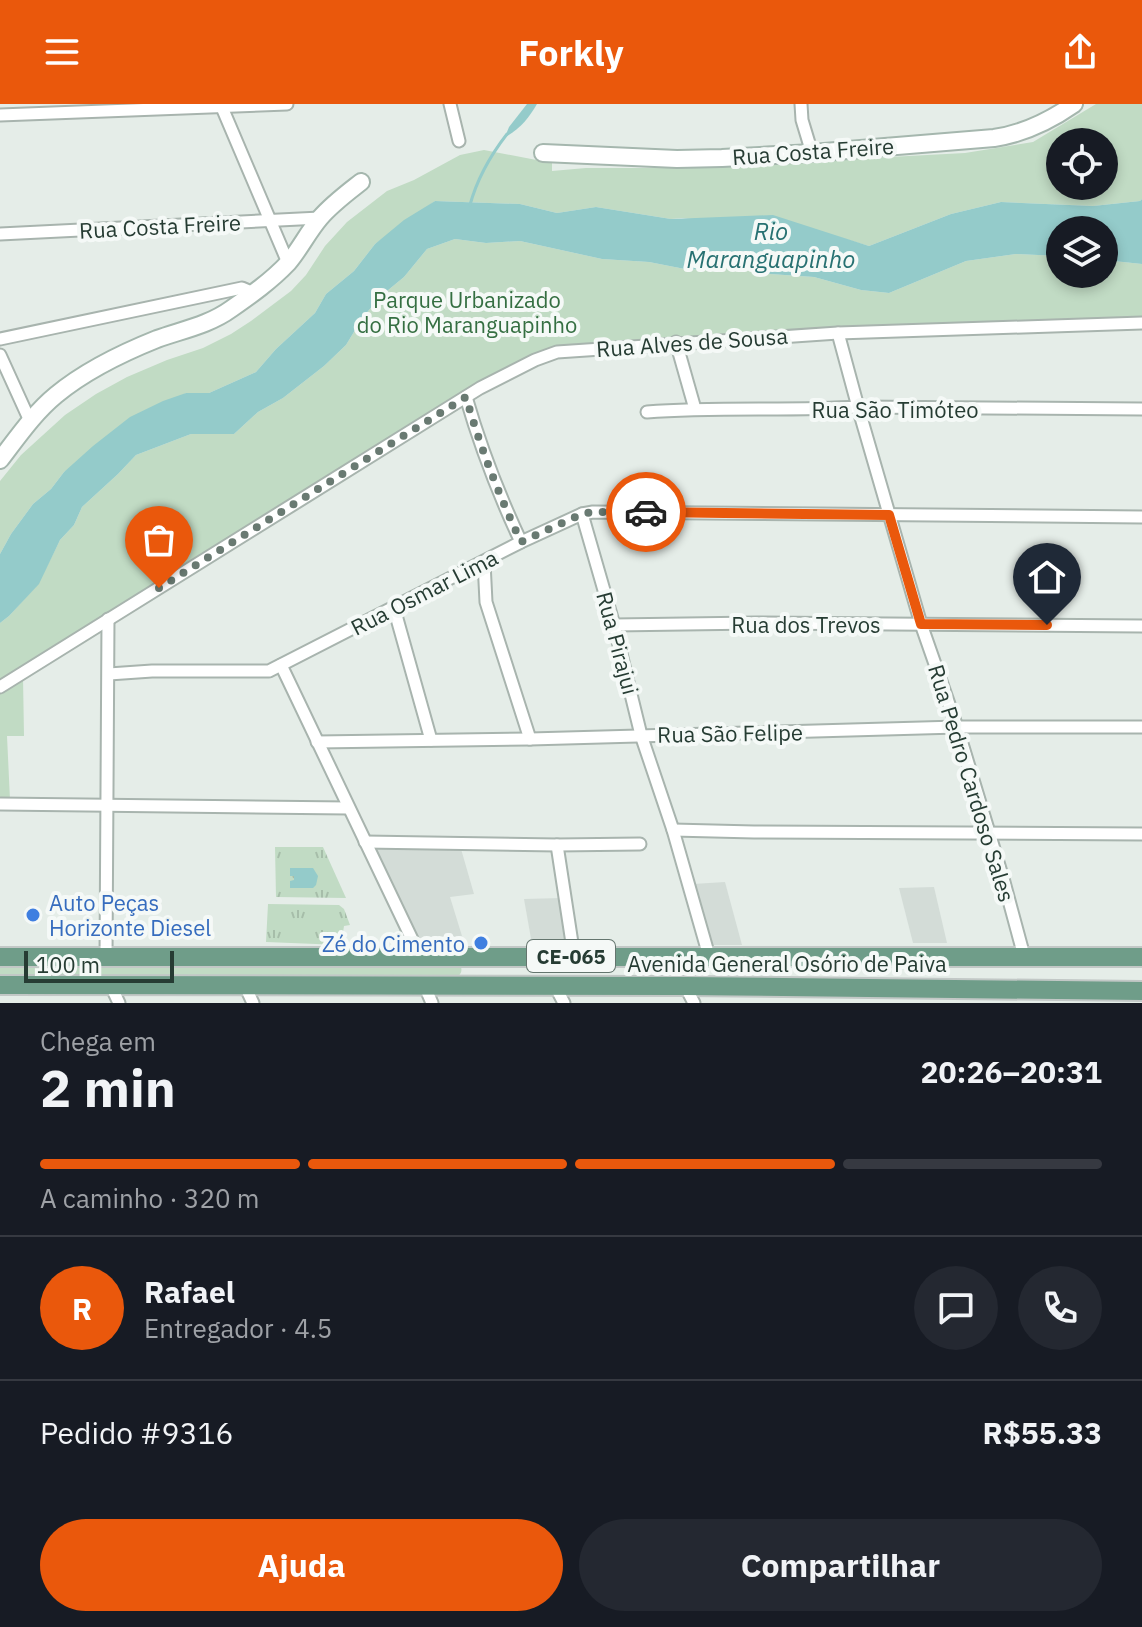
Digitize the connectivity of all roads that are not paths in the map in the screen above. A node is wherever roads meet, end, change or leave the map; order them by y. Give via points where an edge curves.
1 (287, 104) edge
2 (450, 104) edge
3 (801, 104) edge
4 (1074, 104) edge
5 (221, 106) edge
6 (0, 115) edge
7 (459, 141) dead end
8 (543, 153) dead end
9 (812, 153) junction
10 (361, 182) dead end
11 (320, 218) junction
12 (270, 221) junction
13 (0, 234) edge
14 (290, 261) junction
15 (254, 293) junction
16 (1142, 323) edge
17 (838, 333) junction
18 (0, 339) edge
19 (676, 342) junction
20 (0, 355) edge
21 (466, 397) junction
22 (858, 407) junction
23 (695, 409) junction
24 (1142, 409) edge
25 (647, 412) dead end
26 (30, 421) junction
27 (0, 460) edge
28 (582, 514) junction
29 (889, 515) junction
30 (1142, 517) edge
31 (521, 542) junction
32 (484, 562) junction
33 (394, 608) junction
34 (108, 619) junction
35 (921, 624) junction
36 (614, 625) junction
37 (1142, 626) edge
38 (281, 665) junction
39 (109, 674) junction
40 (0, 687) edge
41 (957, 727) junction
42 (1142, 727) edge
43 (641, 735) junction
44 (530, 739) junction
45 (431, 740) junction
46 (317, 742) junction
47 (0, 804) edge
48 (107, 804) junction
49 (348, 808) junction
50 (673, 830) junction
51 (989, 834) junction
52 (1142, 834) edge
53 (365, 842) junction
54 (640, 844) dead end
55 (557, 845) junction
56 (420, 956) junction
57 (453, 956) junction
58 (522, 956) junction
59 (574, 956) junction
60 (709, 956) junction
61 (1024, 956) junction
62 (0, 957) edge
63 (106, 957) junction
64 (1142, 957) edge
65 (0, 985) edge
66 (111, 986) junction
67 (452, 987) junction
68 (529, 987) junction
69 (1142, 991) edge
70 (249, 995) edge
71 (428, 995) edge
72 (560, 995) edge
73 (689, 995) edge
74 (832, 995) edge
75 (967, 996) edge
76 (1087, 997) edge
77 (119, 1003) edge

1 - 5 street
2 - 7 street
3 - 9 street
4 - 9 main road, Rua Costa Freire via 1009,136
5 - 6 street
5 - 12 street
8 - 9 main road, Rua Costa Freire via 677,159
10 - 11 main road
11 - 12 street, Rua Costa Freire
11 - 14 main road
12 - 13 street, Rua Costa Freire
12 - 14 street
14 - 15 main road
15 - 18 street via 242,288
15 - 26 main road via 200,325 86,373
16 - 17 street, Rua Alves de Sousa
17 - 19 street, Rua Alves de Sousa
17 - 22 street, Rua Pedro Cardoso Sales
19 - 21 street, Rua Alves de Sousa via 557,352
19 - 23 street
20 - 26 street
21 - 31 street via 481,450
21 - 34 street, Rua Alves de Sousa
22 - 23 street, Rua São Timóteo
22 - 24 street, Rua São Timóteo
22 - 29 street, Rua Pedro Cardoso Sales
23 - 25 street, Rua São Timóteo
26 - 27 main road
28 - 29 street, Rua Osmar Lima
28 - 31 street, Rua Osmar Lima
28 - 36 street, Rua Pirajui
29 - 30 street, Rua Osmar Lima
29 - 35 street, Rua Pedro Cardoso Sales
31 - 32 street, Rua Osmar Lima
32 - 33 street, Rua Osmar Lima
32 - 44 street via 486,602
33 - 38 street, Rua Osmar Lima
33 - 45 street
34 - 39 street
34 - 40 street, Rua Alves de Sousa
35 - 36 street, Rua dos Trevos
35 - 37 street, Rua dos Trevos
35 - 41 street, Rua Pedro Cardoso Sales
36 - 43 street, Rua Pirajui
38 - 39 street, Rua Osmar Lima via 269,671
38 - 46 street
39 - 48 street
41 - 42 street, Rua São Felipe
41 - 43 street, Rua São Felipe
41 - 51 street, Rua Pedro Cardoso Sales
43 - 44 street, Rua São Felipe
43 - 50 street, Rua Pirajui
44 - 45 street, Rua São Felipe
45 - 46 street, Rua São Felipe
46 - 49 street
47 - 48 street
48 - 49 street
48 - 63 street
49 - 53 street
50 - 51 street
50 - 60 street, Rua Pirajui
51 - 52 street
51 - 61 street, Rua Pedro Cardoso Sales
53 - 55 street
53 - 56 street
54 - 55 street
55 - 59 street
56 - 57 main road, Avenida General Osório de Paiva / CE-065
56 - 63 main road, Avenida General Osório de Paiva / CE-065
57 - 58 main road, Avenida General Osório de Paiva / CE-065
57 - 67 main road via 464,962 466,971
58 - 59 main road, Avenida General Osório de Paiva / CE-065
58 - 68 main road via 515,973
59 - 60 main road, Avenida General Osório de Paiva / CE-065
60 - 61 main road, Avenida General Osório de Paiva / CE-065
61 - 64 main road, Avenida General Osório de Paiva / CE-065
62 - 63 main road, Avenida General Osório de Paiva / CE-065
65 - 66 main road, Avenida General Osório de Paiva / CE-065
66 - 70 main road, Avenida General Osório de Paiva / CE-065
66 - 77 street
67 - 68 main road, Avenida General Osório de Paiva / CE-065
67 - 71 main road, Avenida General Osório de Paiva / CE-065
68 - 72 main road, Avenida General Osório de Paiva / CE-065
69 - 76 main road, Avenida General Osório de Paiva / CE-065
70 - 71 main road, Avenida General Osório de Paiva / CE-065
72 - 73 main road, Avenida General Osório de Paiva / CE-065
73 - 74 main road, Avenida General Osório de Paiva / CE-065
74 - 75 main road, Avenida General Osório de Paiva / CE-065
75 - 76 main road, Avenida General Osório de Paiva / CE-065

